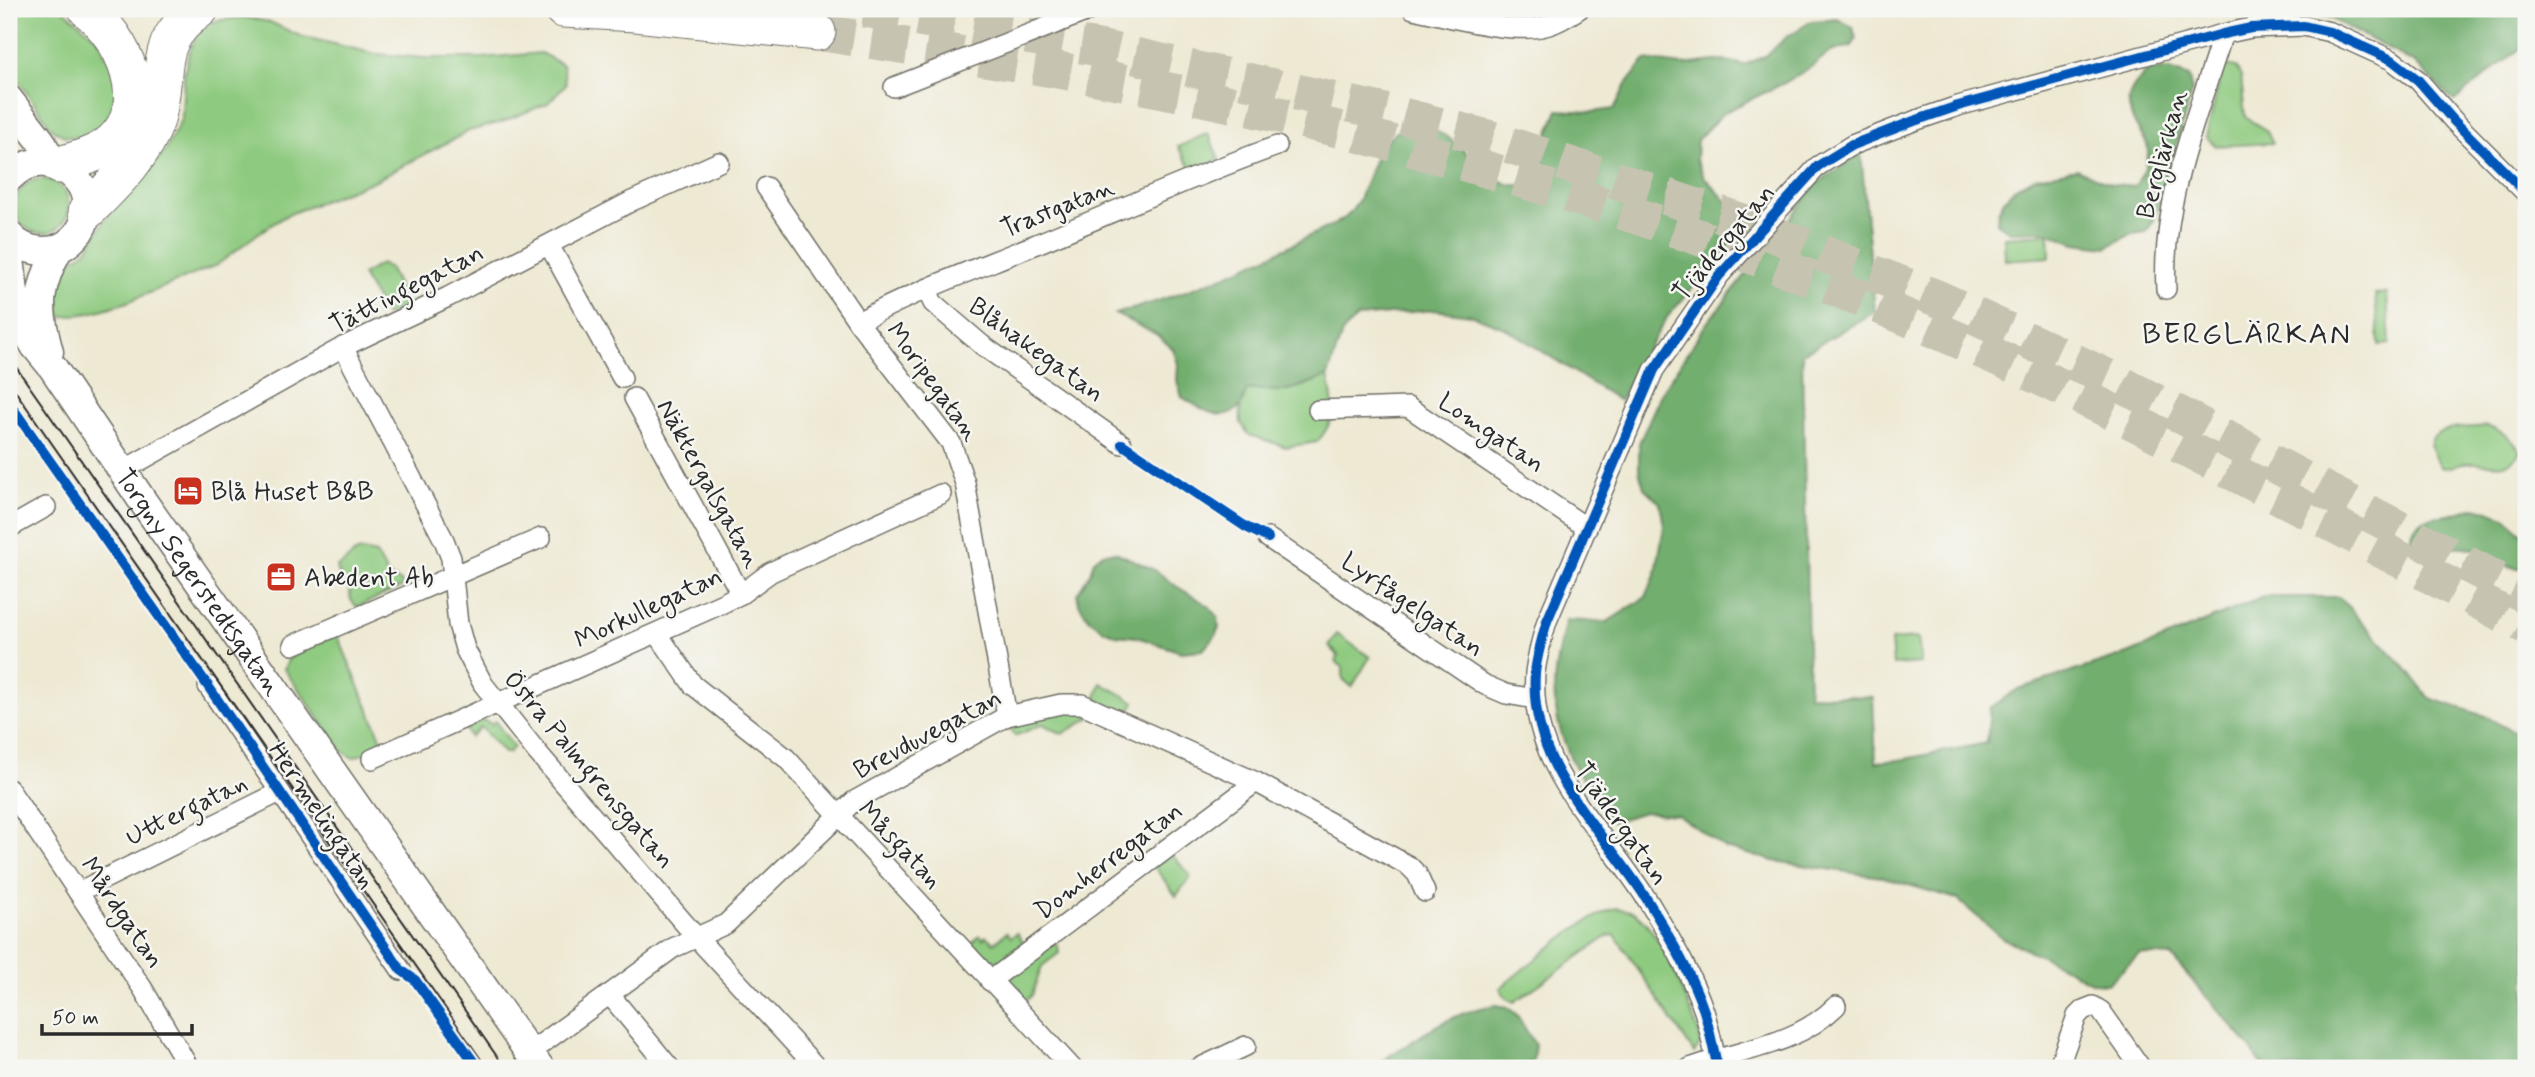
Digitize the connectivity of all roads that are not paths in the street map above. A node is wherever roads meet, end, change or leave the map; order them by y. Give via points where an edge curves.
1 (88, 9) edge
2 (200, 9) edge
3 (564, 9) edge
4 (1093, 9) edge
5 (1413, 9) edge
6 (1579, 9) edge
7 (817, 32) tunnel mouth
8 (2223, 34) junction
9 (894, 87) dead end
10 (9, 100) edge
11 (9, 119) edge
12 (1277, 146) dead end
13 (719, 162) dead end
14 (56, 164) junction
15 (13, 173) edge
16 (766, 187) dead end
17 (2526, 193) edge
18 (87, 211) junction
19 (9, 235) edge
20 (549, 245) junction
21 (58, 248) junction
22 (9, 250) edge
23 (2166, 289) dead end
24 (927, 290) junction
25 (858, 322) junction
26 (343, 348) junction
27 (53, 368) junction
28 (622, 378) dead end
29 (634, 398) dead end
30 (1318, 410) dead end
31 (1122, 444) dead end
32 (122, 471) junction
33 (941, 494) dead end
34 (46, 507) dead end
35 (9, 528) edge
36 (1587, 528) junction
37 (541, 538) dead end
38 (1268, 538) dead end
39 (454, 575) junction
40 (741, 594) junction
41 (657, 632) junction
42 (293, 645) dead end
43 (208, 686) dead end
44 (1535, 699) junction
45 (499, 704) junction
46 (1007, 716) junction
47 (372, 759) dead end
48 (1256, 782) junction
49 (9, 789) edge
50 (280, 792) junction
51 (838, 815) junction
52 (78, 892) junction
53 (1425, 892) dead end
54 (697, 939) junction
55 (401, 970) dead end
56 (990, 981) junction
57 (610, 996) junction
58 (1836, 1006) dead end
59 (1246, 1046) dead end
60 (534, 1061) edge
61 (1717, 1063) edge
62 (189, 1068) edge
63 (670, 1068) edge
64 (817, 1068) edge
65 (1072, 1068) edge
66 (1199, 1068) edge
67 (1690, 1068) edge
68 (2058, 1068) edge
69 (2141, 1068) edge

1 - 14 highway via 124,52 131,80 129,112 112,142 78,160
2 - 18 highway via 175,32 165,50 156,121 145,143
3 - 7 highway
4 - 9 street
5 - 6 street via 1516,28 1541,27
8 - 17 street, Tjädergatan via 2304,26 2330,32 2392,60 2418,80
8 - 23 street, Berglärkan via 2172,198
8 - 36 street, Tjädergatan via 1914,121 1852,145 1818,166 1719,276 1654,370
10 - 14 street
11 - 15 street
12 - 24 street, Trastgatan
13 - 20 street, Tättingegatan
14 - 15 street via 41,162
14 - 18 street via 80,183
16 - 25 street, Moripegatan
18 - 21 street, Torgny Segerstedtsgatan via 75,237
19 - 21 street via 34,250
20 - 26 street, Tättingegatan
20 - 28 street
21 - 27 street, Torgny Segerstedtsgatan via 43,278 40,296
22 - 27 street, Torgny Segerstedtsgatan via 15,301 24,327
24 - 25 street, Trastgatan
24 - 31 street, Blåhakegatan via 933,303 982,345
25 - 46 street, Moripegatan via 941,429 960,463
26 - 32 street, Tättingegatan
26 - 39 street, Östra Palmgrensgatan via 444,540
27 - 32 street, Torgny Segerstedtsgatan
29 - 40 street, Näktergalsgatan
30 - 36 street, Lomgatan via 1408,407
32 - 60 street, Torgny Segerstedtsgatan
33 - 40 street, Morkullegatan via 771,572
34 - 35 street
36 - 44 street, Tjädergatan via 1547,621 1537,655
37 - 39 street
38 - 44 street, Lyrfågelgatan via 1485,685
39 - 42 street
39 - 45 street, Östra Palmgrensgatan via 465,649
40 - 41 street, Morkullegatan
41 - 45 street, Morkullegatan
41 - 51 street, Måsgatan via 693,685 770,743
43 - 50 street, Hermelingatan
44 - 61 street, Tjädergatan via 1559,778 1654,909 1680,956 1703,1011
45 - 47 street, Morkullegatan
45 - 54 street, Östra Palmgrensgatan
46 - 48 street, Brevduvegatan via 1082,704
46 - 51 street, Brevduvegatan
48 - 53 street, Brevduvegatan via 1409,866
48 - 56 street, Domherregatan
49 - 52 street, Mårdgatan
50 - 52 street, Uttergatan
50 - 55 street, Hermelingatan
51 - 54 street, Brevduvegatan via 726,924
51 - 56 street, Måsgatan
52 - 62 street, Mårdgatan
54 - 57 street, Brevduvegatan via 673,948
54 - 64 street, Östra Palmgrensgatan
56 - 65 street, Måsgatan
57 - 60 street, Brevduvegatan
57 - 63 street
58 - 61 street via 1808,1030
59 - 66 street
61 - 67 street
68 - 69 street via 2077,1016 2093,1006 2101,1010

